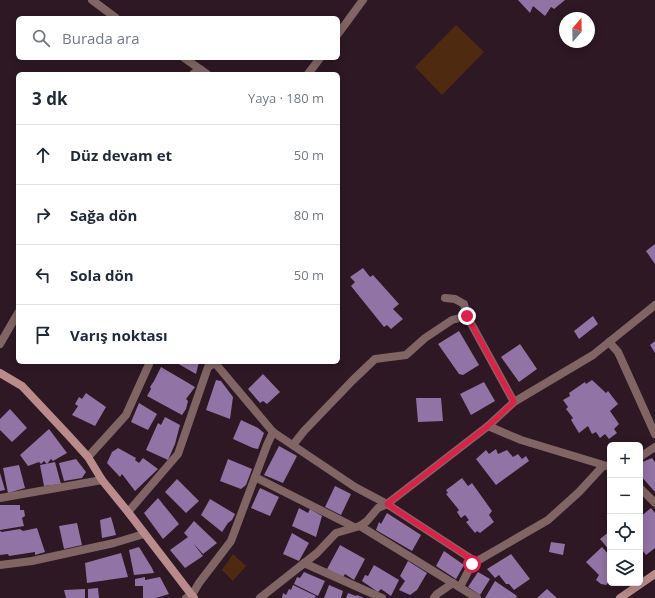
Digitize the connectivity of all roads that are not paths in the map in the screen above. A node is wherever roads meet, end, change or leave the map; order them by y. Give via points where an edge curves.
1 (92, 0) edge
2 (359, 2) edge
3 (113, 16) edge
4 (340, 31) edge
5 (186, 60) edge
6 (318, 60) edge
7 (196, 72) edge
8 (310, 72) edge
9 (445, 298) dead end
10 (655, 305) edge
11 (16, 316) edge
12 (467, 316) junction
13 (609, 342) junction
14 (0, 344) edge
15 (149, 364) edge
16 (214, 364) edge
17 (217, 364) edge
18 (0, 373) edge
19 (514, 402) junction
20 (488, 426) junction
21 (273, 432) junction
22 (655, 434) edge
23 (293, 445) junction
24 (655, 447) edge
25 (643, 455) edge
26 (88, 457) junction
27 (607, 466) edge
28 (255, 477) junction
29 (102, 480) junction
30 (643, 491) edge
31 (0, 498) edge
32 (655, 503) edge
33 (387, 504) junction
34 (128, 512) junction
35 (357, 526) junction
36 (144, 534) junction
37 (304, 563) junction
38 (472, 564) junction
39 (0, 565) edge
40 (655, 574) edge
41 (456, 585) junction
42 (190, 597) edge
43 (260, 598) edge
44 (380, 598) edge
45 (434, 598) edge
46 (477, 598) edge
47 (620, 598) edge

1 - 3 street
2 - 4 street
5 - 7 street
6 - 8 street
9 - 12 street via 455,299 464,304
10 - 13 street
11 - 14 street
12 - 19 street
12 - 23 street via 452,320 425,338 406,355 375,359
13 - 19 street via 593,355
13 - 22 street via 618,352
15 - 26 street via 126,415
16 - 34 street via 208,367 178,454
17 - 21 street
18 - 26 street via 22,386
19 - 20 street
20 - 27 street via 522,440
20 - 33 street
21 - 23 street
21 - 28 street
23 - 33 street via 355,487
24 - 25 street
26 - 29 street
27 - 38 street via 548,520
28 - 35 street
28 - 42 street via 230,541
29 - 31 street
29 - 34 street
30 - 32 street
33 - 35 street via 378,508
33 - 38 street via 470,558
34 - 36 street
35 - 37 street via 336,533
35 - 41 street
36 - 39 street via 99,547
36 - 42 street
37 - 43 street
37 - 44 street
38 - 41 street
40 - 47 street
41 - 45 street
41 - 46 street

